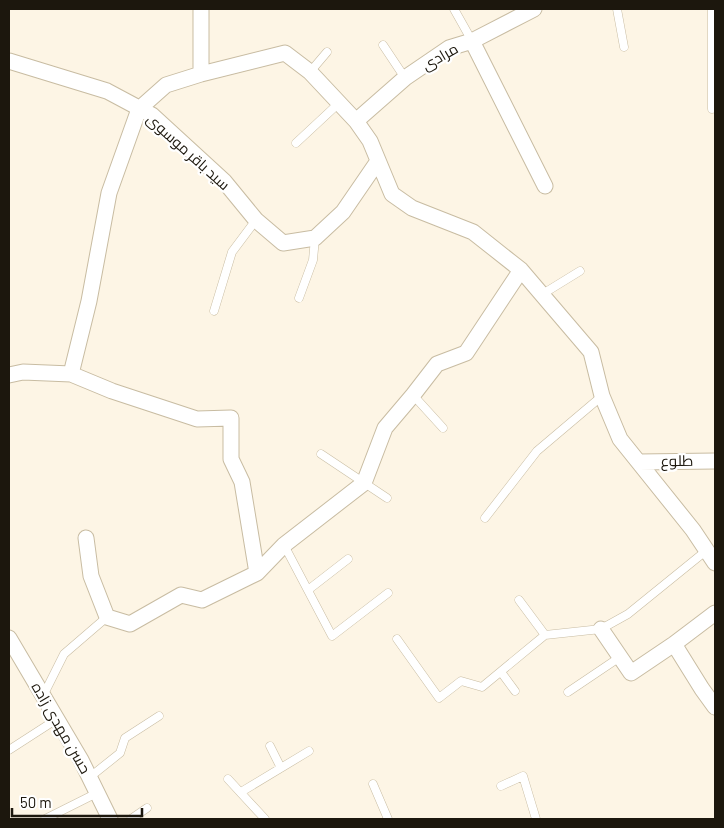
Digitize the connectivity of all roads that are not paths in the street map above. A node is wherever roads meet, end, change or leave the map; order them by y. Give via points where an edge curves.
1 (201, 9) edge
2 (454, 9) edge
3 (534, 9) edge
4 (617, 9) edge
5 (712, 9) edge
6 (472, 41) junction
7 (383, 45) dead end
8 (624, 47) dead end
9 (327, 52) dead end
10 (9, 61) edge
11 (310, 72) junction
12 (201, 74) junction
13 (405, 78) junction
14 (339, 103) junction
15 (139, 109) junction
16 (712, 109) dead end
17 (356, 121) junction
18 (296, 143) dead end
19 (378, 161) junction
20 (545, 186) dead end
21 (256, 220) junction
22 (315, 238) junction
23 (521, 270) junction
24 (580, 271) dead end
25 (542, 295) junction
26 (299, 298) dead end
27 (214, 312) dead end
28 (70, 374) junction
29 (9, 375) edge
30 (413, 395) junction
31 (602, 396) junction
32 (443, 428) dead end
33 (321, 454) dead end
34 (715, 461) edge
35 (639, 462) junction
36 (364, 483) junction
37 (387, 498) dead end
38 (485, 518) dead end
39 (86, 538) dead end
40 (284, 545) junction
41 (707, 550) junction
42 (348, 559) dead end
43 (715, 563) edge
44 (257, 573) junction
45 (308, 590) junction
46 (388, 593) dead end
47 (519, 600) dead end
48 (715, 613) edge
49 (107, 617) junction
50 (601, 628) junction
51 (545, 635) junction
52 (9, 638) edge
53 (397, 640) dead end
54 (674, 644) junction
55 (620, 657) junction
56 (501, 672) junction
57 (515, 691) dead end
58 (568, 692) dead end
59 (43, 696) junction
60 (715, 707) edge
61 (159, 716) dead end
62 (57, 719) junction
63 (270, 746) dead end
64 (9, 750) edge
65 (309, 751) dead end
66 (281, 768) junction
67 (90, 777) junction
68 (228, 779) dead end
69 (373, 784) dead end
70 (501, 786) dead end
71 (240, 792) junction
72 (98, 793) junction
73 (147, 808) dead end
74 (45, 819) edge
75 (110, 819) edge
76 (131, 819) edge
77 (265, 819) edge
78 (388, 819) edge
79 (536, 819) edge

1 - 12 street
2 - 6 lane
3 - 6 street, مرادی
4 - 8 lane
5 - 16 lane
6 - 13 street, مرادی via 449,48
6 - 20 street
7 - 13 lane
9 - 11 lane
10 - 15 street, سید باقر موسوی via 107,92
11 - 12 street via 285,53
11 - 14 street
12 - 15 street via 166,85
13 - 17 street, مرادی
14 - 17 street
14 - 18 lane
15 - 21 street, سید باقر موسوی via 152,116 224,181
15 - 28 street via 109,193 89,301
17 - 19 street via 370,141
19 - 22 street via 343,212
19 - 23 street via 392,194 412,208 473,232
21 - 22 street, سید باقر موسوی via 282,243
21 - 27 lane via 232,252
22 - 26 lane via 313,260
23 - 25 street
23 - 30 street via 466,353 437,364
24 - 25 lane
25 - 31 street via 591,352
28 - 29 street via 23,372
28 - 44 street via 197,419 231,418 231,459 242,482
30 - 32 lane
30 - 36 street via 385,428
31 - 35 street via 620,438
31 - 38 lane via 537,451
33 - 36 lane
34 - 35 street, طلوع
35 - 41 street
36 - 37 lane
36 - 40 street
39 - 49 street via 91,576
40 - 44 street
40 - 45 lane
41 - 43 street
41 - 50 lane via 628,614
42 - 45 lane
44 - 49 street via 202,600 181,595 130,624
45 - 46 lane via 332,636
47 - 51 lane
48 - 54 street
49 - 59 lane via 64,654
50 - 51 lane
50 - 55 street
51 - 56 lane
52 - 59 street, حسن مهدی زاده
53 - 56 lane via 439,698 461,681 482,687
54 - 55 street via 631,673
54 - 60 street
55 - 58 lane
56 - 57 lane
59 - 62 street, حسن مهدی زاده
61 - 67 lane via 124,738 120,753
62 - 64 lane
62 - 67 street, حسن مهدی زاده
63 - 66 lane
65 - 66 lane
66 - 71 lane
67 - 72 street, حسن مهدی زاده
68 - 71 lane
69 - 78 lane
70 - 79 lane via 523,776
71 - 77 lane
72 - 74 lane
72 - 75 street, حسن مهدی زاده
73 - 76 lane

